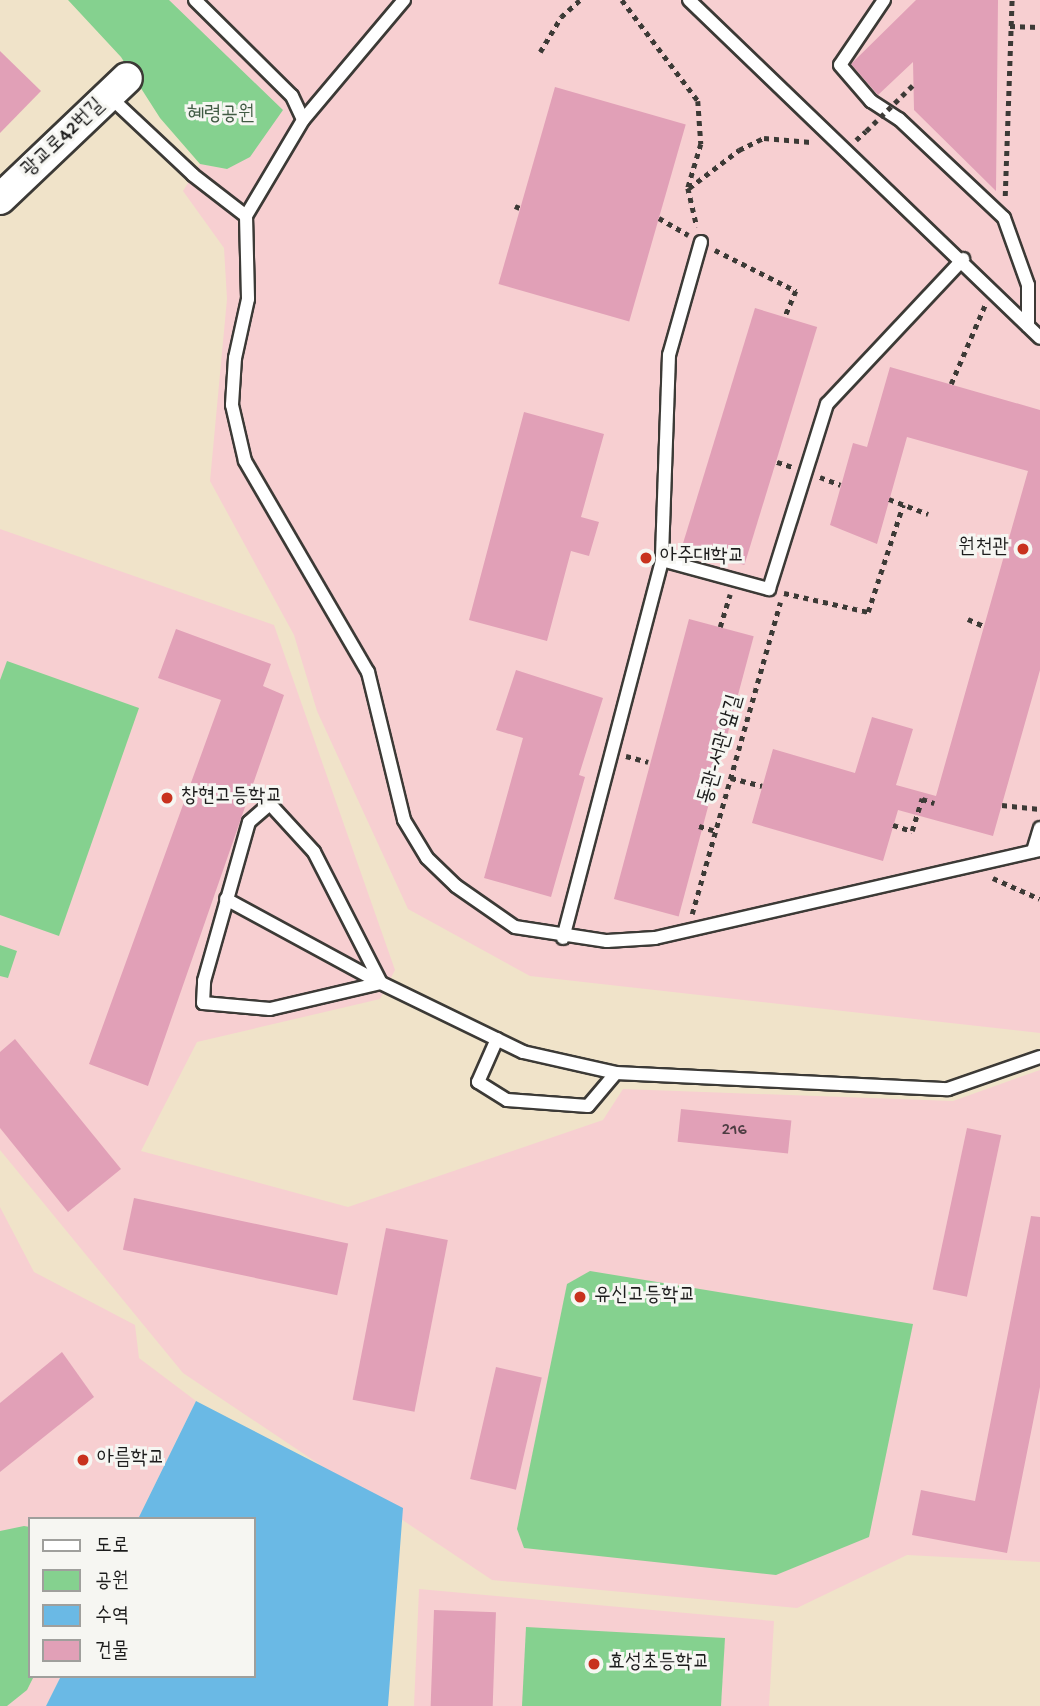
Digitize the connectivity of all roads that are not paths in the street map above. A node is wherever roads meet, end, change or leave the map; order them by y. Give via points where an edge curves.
1 (195, 0) edge
2 (404, 0) edge
3 (689, 0) edge
4 (884, 0) edge
5 (118, 87) joint
6 (303, 120) junction
7 (0, 200) edge
8 (246, 216) junction
9 (701, 242) road end
10 (963, 259) junction
11 (1028, 326) junction
12 (1040, 338) edge
13 (662, 561) junction
14 (1040, 828) edge
15 (1037, 850) edge
16 (226, 899) junction
17 (563, 938) junction
18 (381, 983) junction
19 (497, 1039) junction
20 (1040, 1057) edge
21 (616, 1073) junction

1 - 6 lane via 292,96
2 - 6 lane
3 - 10 lane
4 - 11 lane via 842,57 845,75 1004,218 1028,285
5 - 7 street, 광교로42번길
5 - 8 lane via 193,175
6 - 8 lane
8 - 17 lane via 248,299 235,358 232,405 246,461 368,672 404,820 427,858 499,919
9 - 13 lane via 669,355
10 - 11 lane
10 - 13 lane via 827,404 769,589
11 - 12 lane
13 - 17 lane
14 - 15 lane
15 - 17 lane via 687,931 607,941
16 - 18 lane
16 - 18 lane via 204,981 203,1003 270,1010
16 - 18 lane via 249,822 270,804 314,852
18 - 19 lane
19 - 21 lane via 523,1052
19 - 21 lane via 478,1082 508,1100 588,1106
20 - 21 lane via 948,1089

